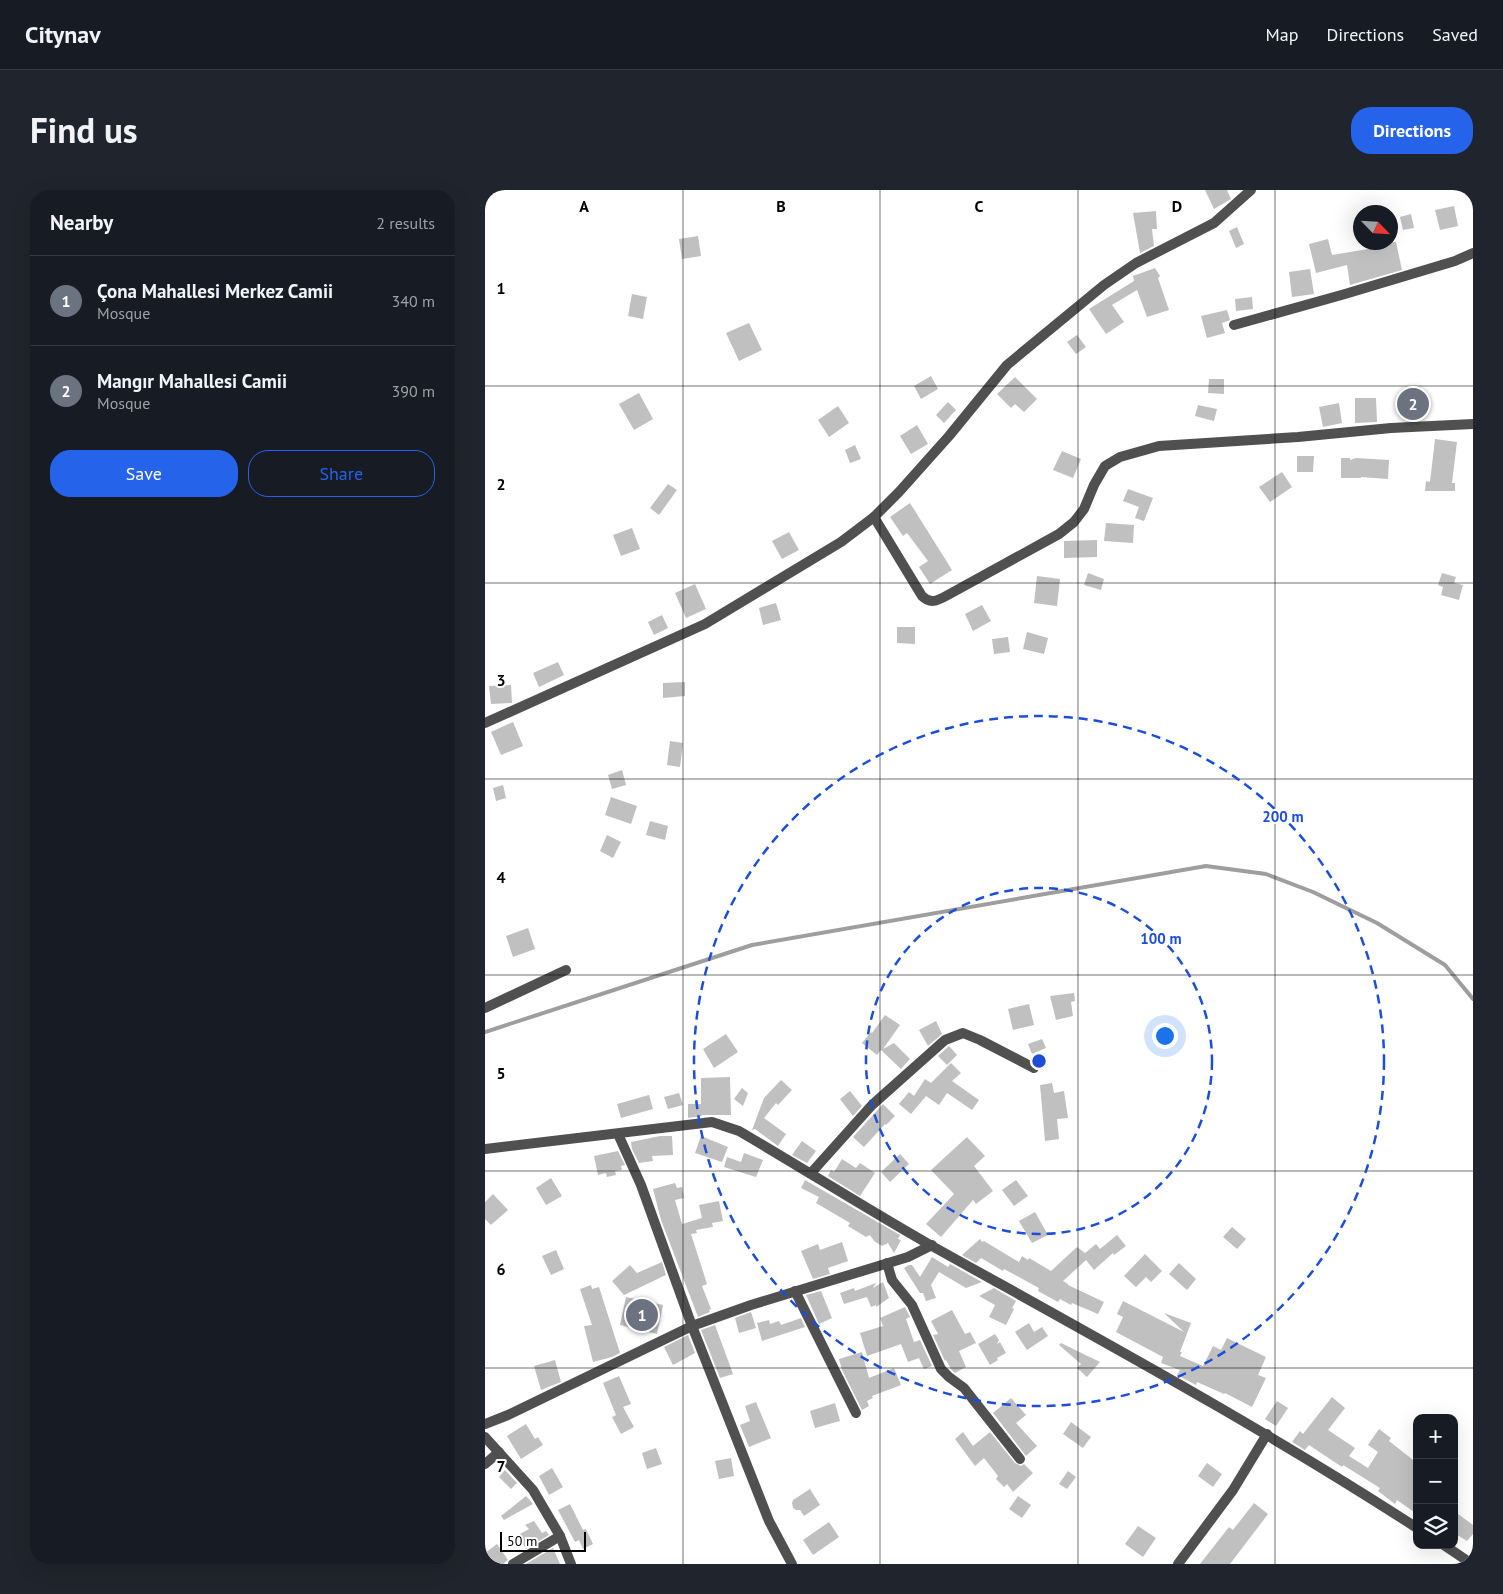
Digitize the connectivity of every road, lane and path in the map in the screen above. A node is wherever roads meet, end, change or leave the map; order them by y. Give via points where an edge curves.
1 (1251, 190) edge
2 (1473, 254) edge
3 (1235, 325) dead end
4 (1473, 422) edge
5 (874, 517) junction
6 (485, 723) edge
7 (566, 970) dead end
8 (485, 1008) edge
9 (1034, 1068) dead end
10 (618, 1134) junction
11 (485, 1149) edge
12 (811, 1173) junction
13 (932, 1246) junction
14 (887, 1263) junction
15 (795, 1291) junction
16 (692, 1326) junction
17 (857, 1413) dead end
18 (485, 1424) edge
19 (1267, 1434) junction
20 (485, 1437) edge
21 (499, 1452) junction
22 (1020, 1459) dead end
23 (485, 1464) edge
24 (1413, 1525) edge
25 (560, 1536) junction
26 (1450, 1549) edge
27 (513, 1564) edge
28 (571, 1564) edge
29 (792, 1564) edge
30 (1178, 1564) edge
31 (1472, 1564) edge

1 - 5 street via 1214,224 1136,263 1104,285 1007,365 949,436
2 - 3 street
4 - 5 street via 1159,446 1121,457 1105,466 1084,508 1059,534 931,602 922,596
5 - 6 street via 841,542 705,624
7 - 8 street
9 - 12 street via 963,1033 945,1040 872,1105
10 - 11 street
10 - 12 street via 712,1122 739,1131
10 - 16 street via 647,1199
12 - 13 street
13 - 14 street
13 - 19 street
14 - 15 street
14 - 22 street via 893,1280 912,1305 941,1369 964,1388
15 - 16 street
15 - 17 street
16 - 18 street
16 - 29 street via 769,1521
19 - 24 street
19 - 30 street via 1233,1490
20 - 21 street
21 - 23 street
21 - 25 street via 533,1490
25 - 27 street
25 - 28 street
26 - 31 street

